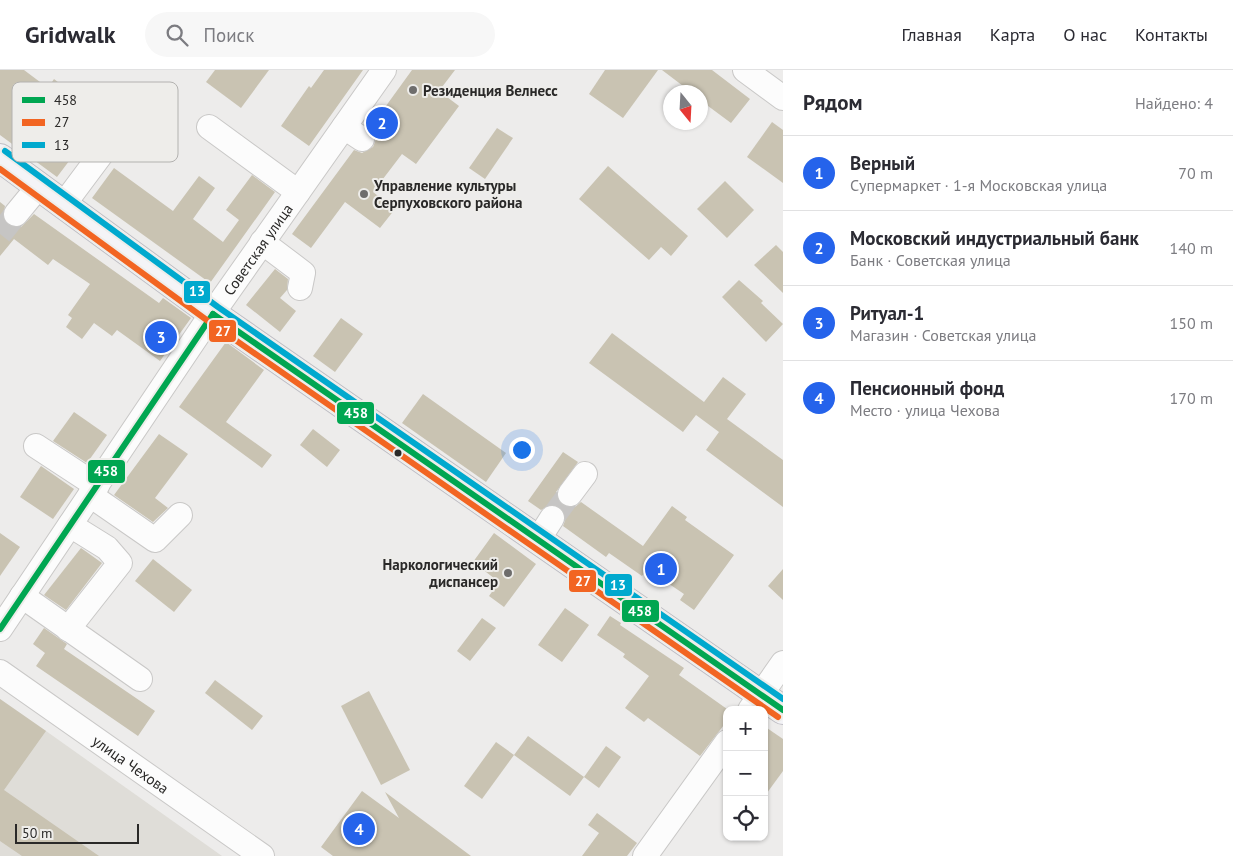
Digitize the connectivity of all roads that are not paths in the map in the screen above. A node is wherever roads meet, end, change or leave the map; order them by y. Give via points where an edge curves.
1 (384, 70) edge
2 (744, 70) edge
3 (783, 98) edge
4 (209, 127) dead end
5 (0, 158) edge
6 (95, 162) edge
7 (39, 186) junction
8 (298, 192) junction
9 (64, 204) junction
10 (16, 214) tunnel mouth
11 (266, 238) junction
12 (300, 288) dead end
13 (213, 314) junction
14 (36, 446) dead end
15 (586, 474) dead end
16 (94, 490) junction
17 (570, 494) tunnel mouth
18 (180, 515) dead end
19 (70, 525) junction
20 (22, 596) junction
21 (0, 629) edge
22 (68, 629) junction
23 (783, 663) edge
24 (0, 672) edge
25 (140, 679) dead end
26 (755, 702) edge
27 (783, 710) edge
28 (723, 748) edge
29 (262, 856) edge
30 (645, 856) edge

1 - 8 street, Советская улица via 351,101 353,133 314,155
2 - 3 street
4 - 8 street
5 - 7 main road
6 - 9 street
7 - 9 main road
7 - 10 street
8 - 11 street, Советская улица
9 - 13 main road
11 - 12 street via 303,273
11 - 13 street, Советская улица
13 - 16 street, Советская улица
13 - 26 main road via 545,529
14 - 16 street
15 - 17 street
16 - 18 street via 155,540
16 - 19 street, Советская улица
19 - 20 street, Советская улица
19 - 22 street via 107,548 120,563
20 - 21 street, Советская улица
20 - 22 street
22 - 25 street
23 - 26 street
24 - 29 street, улица Чехова
26 - 27 main road
28 - 30 street

